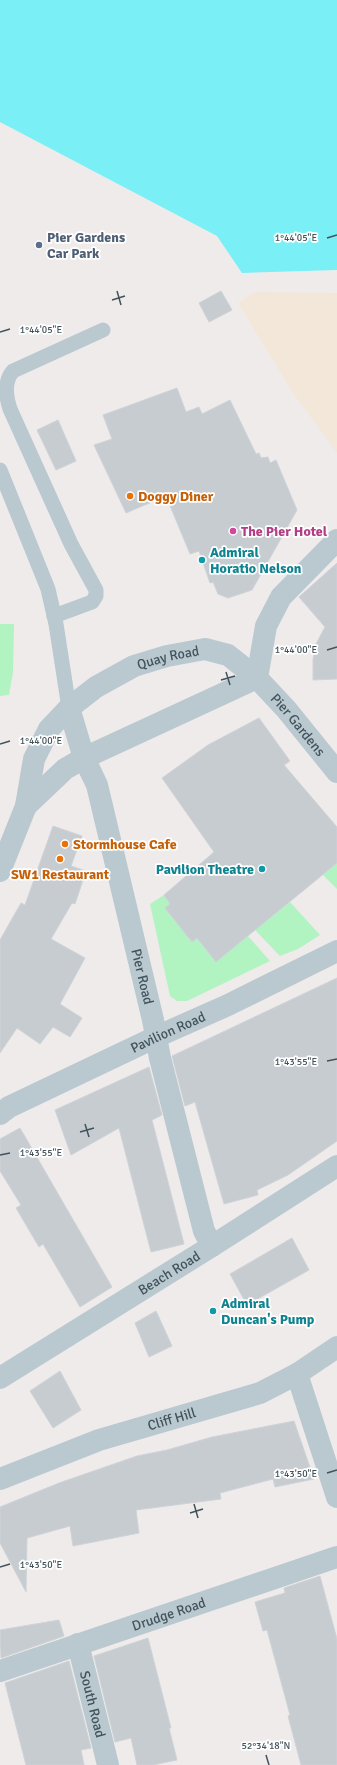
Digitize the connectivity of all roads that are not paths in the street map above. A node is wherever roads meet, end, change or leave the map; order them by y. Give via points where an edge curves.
1 (103, 330) dead end
2 (0, 470) edge
3 (337, 540) edge
4 (54, 616) junction
5 (258, 678) junction
6 (69, 708) junction
7 (84, 758) junction
8 (337, 772) edge
9 (26, 806) junction
10 (0, 872) edge
11 (337, 951) edge
12 (156, 1037) junction
13 (3, 1110) edge
14 (337, 1166) edge
15 (212, 1246) junction
16 (337, 1347) edge
17 (298, 1374) junction
18 (0, 1378) edge
19 (0, 1480) edge
20 (337, 1497) edge
21 (337, 1557) edge
22 (78, 1644) junction
23 (0, 1671) edge
24 (108, 1765) edge

1 - 4 lane via 13,370 7,384 7,401 10,409 71,544 96,590 92,602
2 - 4 lane via 48,589
3 - 5 street via 281,597 266,626
4 - 6 lane
5 - 6 street, Quay Road via 228,655 205,649 166,656 134,666 96,687
5 - 7 street, Quay Road
5 - 8 street, Pier Gardens
6 - 7 street, Pier Road
6 - 9 street, Quay Road via 49,729 34,759
7 - 9 street, Quay Road via 65,769
7 - 12 street, Pier Road via 97,785
9 - 10 street, Quay Road
11 - 12 street, Pavilion Road
12 - 13 street, Pavilion Road
12 - 15 street, Pier Road via 204,1231
14 - 15 street, Beach Road
15 - 18 street, Beach Road
16 - 17 street, Cliff Hill
17 - 19 street, Cliff Hill via 260,1394 99,1440
17 - 20 street
21 - 22 street, Drudge Road
22 - 23 street, Drudge Road
22 - 24 street, South Road

